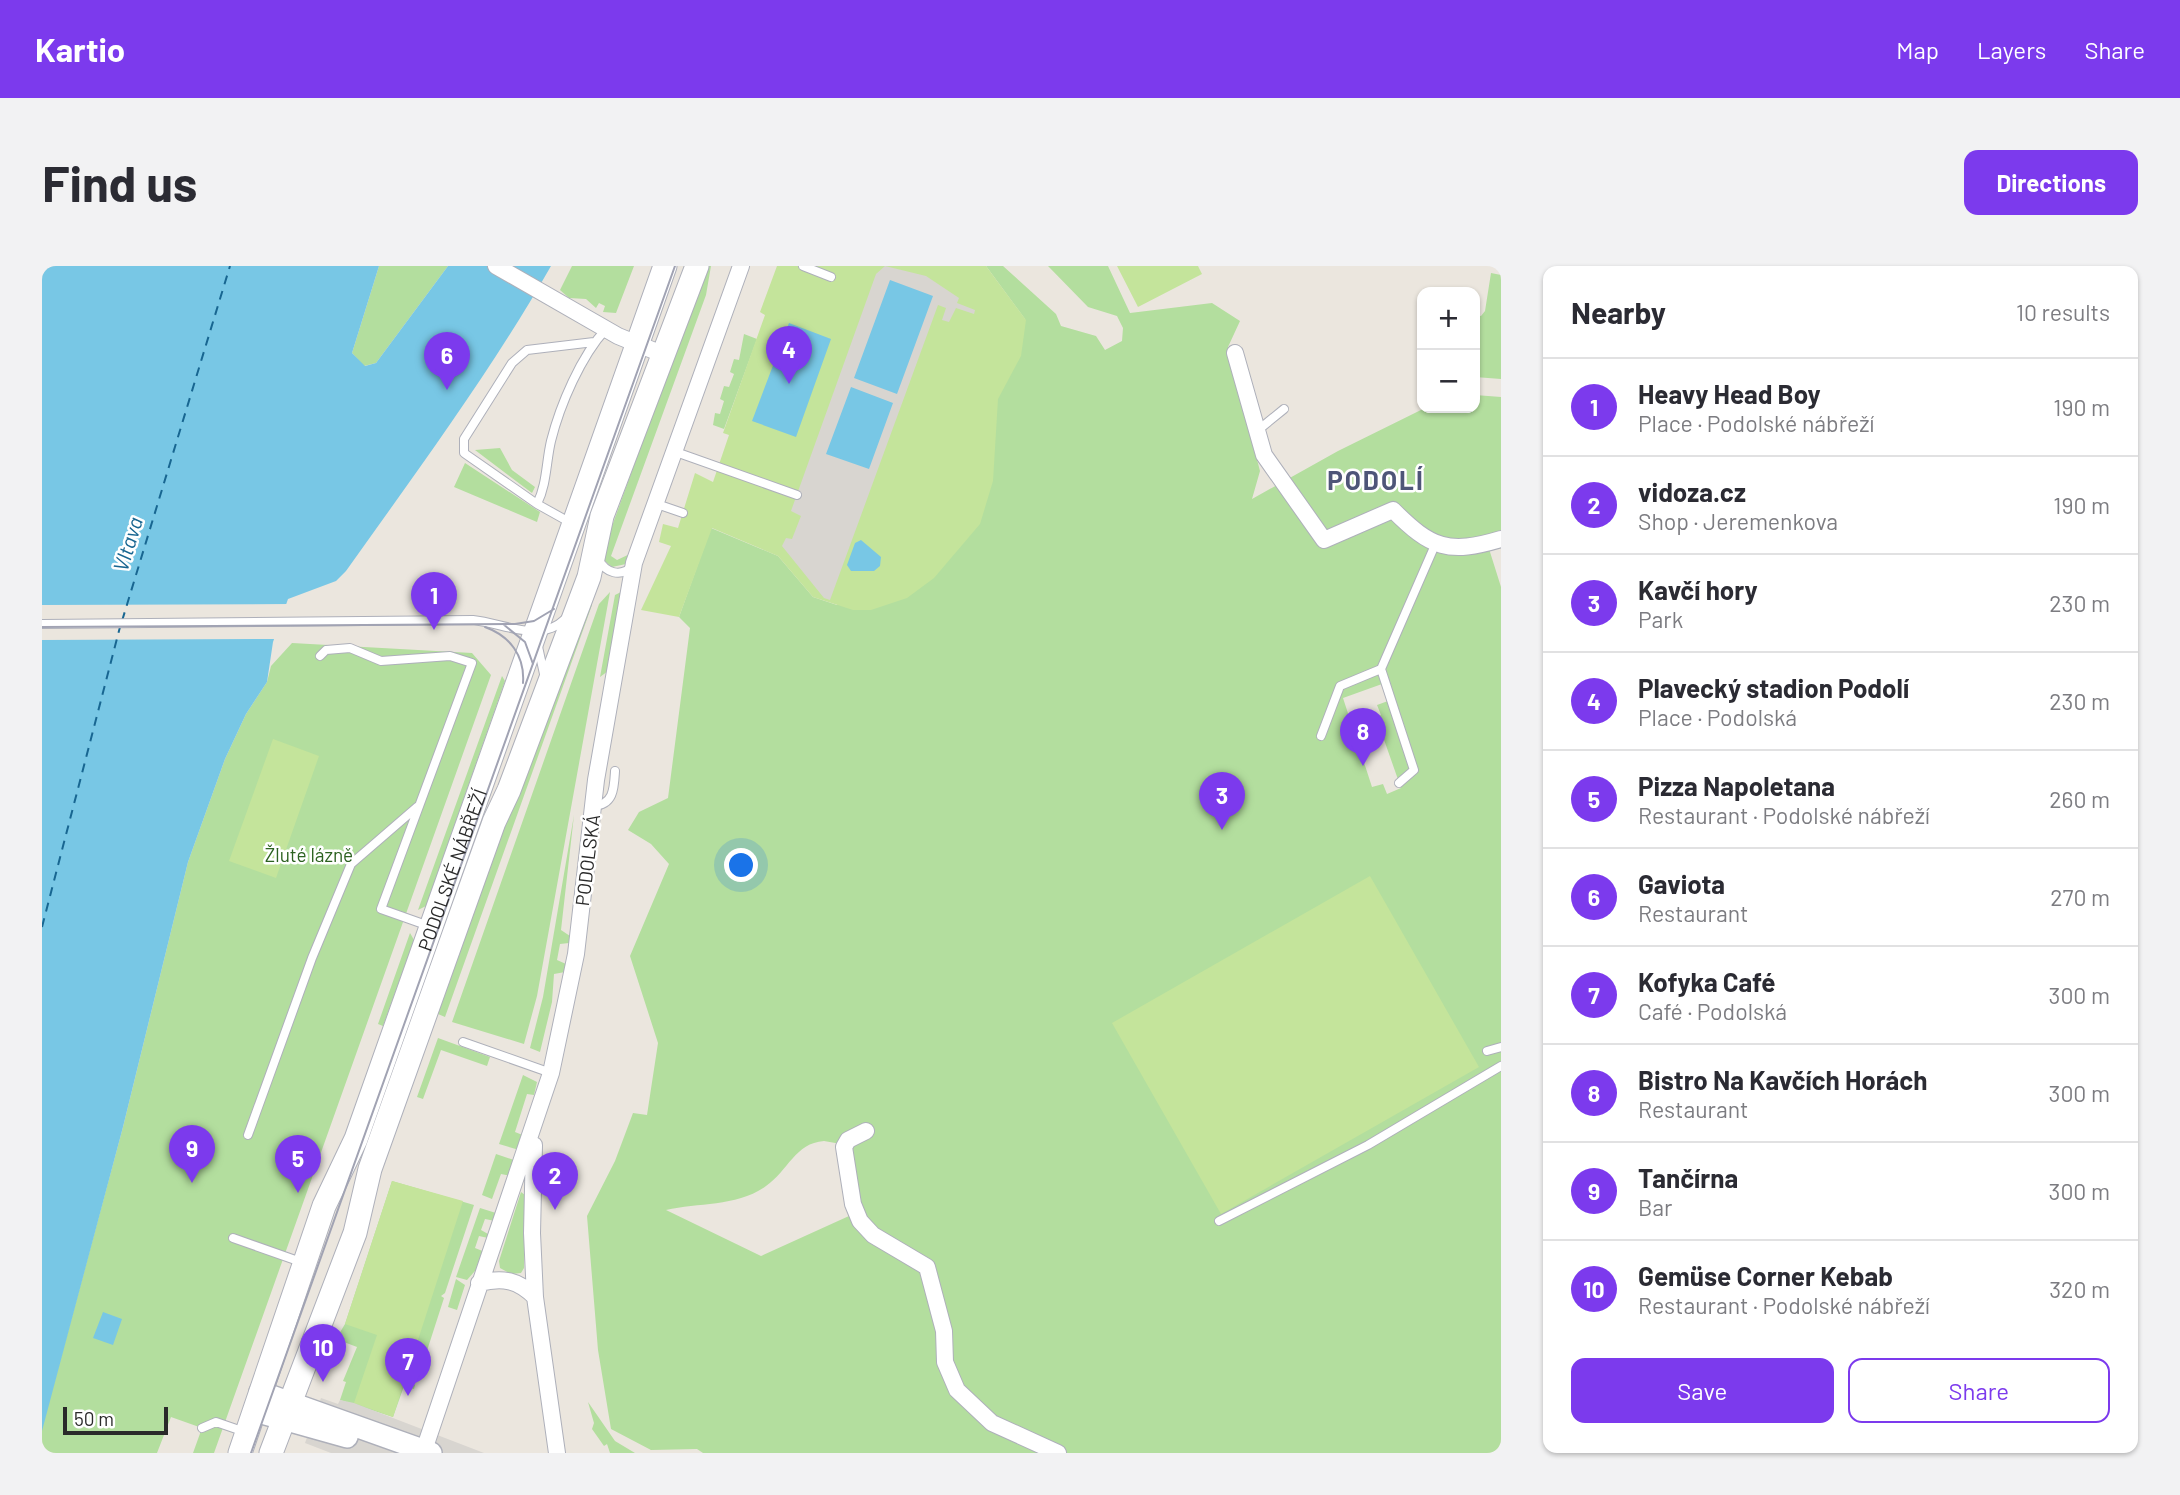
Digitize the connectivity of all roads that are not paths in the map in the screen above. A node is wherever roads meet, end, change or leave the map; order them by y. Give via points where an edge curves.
1 (496, 266) edge
2 (665, 266) edge
3 (696, 266) edge
4 (741, 266) edge
5 (803, 266) edge
6 (831, 277) dead end
7 (620, 336) junction
8 (594, 342) junction
9 (1234, 353) dead end
10 (662, 354) junction
11 (1284, 409) dead end
12 (1257, 430) junction
13 (673, 451) junction
14 (797, 495) dead end
15 (654, 503) junction
16 (537, 504) junction
17 (682, 513) dead end
18 (574, 524) junction
19 (1501, 539) edge
20 (1435, 545) junction
21 (596, 555) junction
22 (634, 563) junction
23 (575, 609) junction
24 (42, 624) edge
25 (533, 633) junction
26 (320, 656) dead end
27 (1381, 669) junction
28 (544, 691) junction
29 (1321, 736) dead end
30 (615, 771) dead end
31 (1399, 783) dead end
32 (420, 805) junction
33 (593, 806) junction
34 (431, 927) junction
35 (463, 1042) dead end
36 (1501, 1046) edge
37 (1488, 1051) dead end
38 (1501, 1066) edge
39 (551, 1073) junction
40 (535, 1128) junction
41 (866, 1131) dead end
42 (248, 1135) dead end
43 (340, 1171) junction
44 (367, 1181) junction
45 (1219, 1221) dead end
46 (233, 1238) dead end
47 (304, 1263) junction
48 (479, 1283) junction
49 (535, 1297) junction
50 (288, 1410) junction
51 (250, 1422) edge
52 (202, 1428) dead end
53 (426, 1452) edge
54 (271, 1453) edge
55 (390, 1453) edge
56 (557, 1453) edge
57 (1058, 1453) edge

1 - 7 street
2 - 7 main road, PODOLSKÉ NÁBŘEŽÍ
3 - 10 main road, PODOLSKÉ NÁBŘEŽÍ
4 - 13 street, PODOLSKÁ
5 - 6 lane
7 - 8 lane
7 - 10 street
7 - 18 main road, PODOLSKÉ NÁBŘEŽÍ
8 - 16 lane via 580,365 551,440 544,492
8 - 16 lane via 527,350 512,363 464,439 464,453
9 - 12 street
10 - 21 main road, PODOLSKÉ NÁBŘEŽÍ via 602,516
11 - 12 lane
12 - 20 street via 1264,455 1324,540 1393,510
13 - 14 lane
13 - 15 street, PODOLSKÁ
15 - 17 lane
15 - 22 street, PODOLSKÁ
16 - 18 lane
18 - 25 main road, PODOLSKÉ NÁBŘEŽÍ
19 - 20 street via 1460,550
20 - 27 lane
21 - 22 lane via 604,569 612,572 628,570
21 - 23 main road, PODOLSKÉ NÁBŘEŽÍ
22 - 33 street, PODOLSKÁ
23 - 25 lane via 560,625
23 - 28 main road, PODOLSKÉ NÁBŘEŽÍ
24 - 25 lane via 481,621
25 - 28 lane via 542,655
25 - 34 main road, PODOLSKÉ NÁBŘEŽÍ
26 - 32 lane via 326,650 350,648 381,661 450,656 472,663
27 - 29 lane via 1340,686
27 - 31 lane via 1414,770
28 - 44 main road, PODOLSKÉ NÁBŘEŽÍ
30 - 33 lane via 609,800
32 - 34 lane via 381,909
32 - 42 lane via 351,864
33 - 39 street, PODOLSKÁ via 576,954
34 - 43 main road, PODOLSKÉ NÁBŘEŽÍ via 356,1139
35 - 39 lane
36 - 37 lane
38 - 45 lane via 1368,1145
39 - 40 street, PODOLSKÁ
40 - 48 street, PODOLSKÁ
40 - 49 street
41 - 57 street via 844,1147 857,1216 873,1235 927,1267 944,1331 943,1353 955,1387 992,1423
43 - 44 main road via 339,1184 348,1193 360,1192
43 - 47 main road, PODOLSKÉ NÁBŘEŽÍ
44 - 50 main road, PODOLSKÉ NÁBŘEŽÍ via 355,1233
46 - 47 lane
47 - 51 main road, PODOLSKÉ NÁBŘEŽÍ
48 - 49 street via 509,1280
48 - 53 street, PODOLSKÁ
49 - 56 street
50 - 51 street
50 - 53 street
50 - 54 main road, PODOLSKÉ NÁBŘEŽÍ
50 - 55 street
51 - 52 lane via 216,1422

